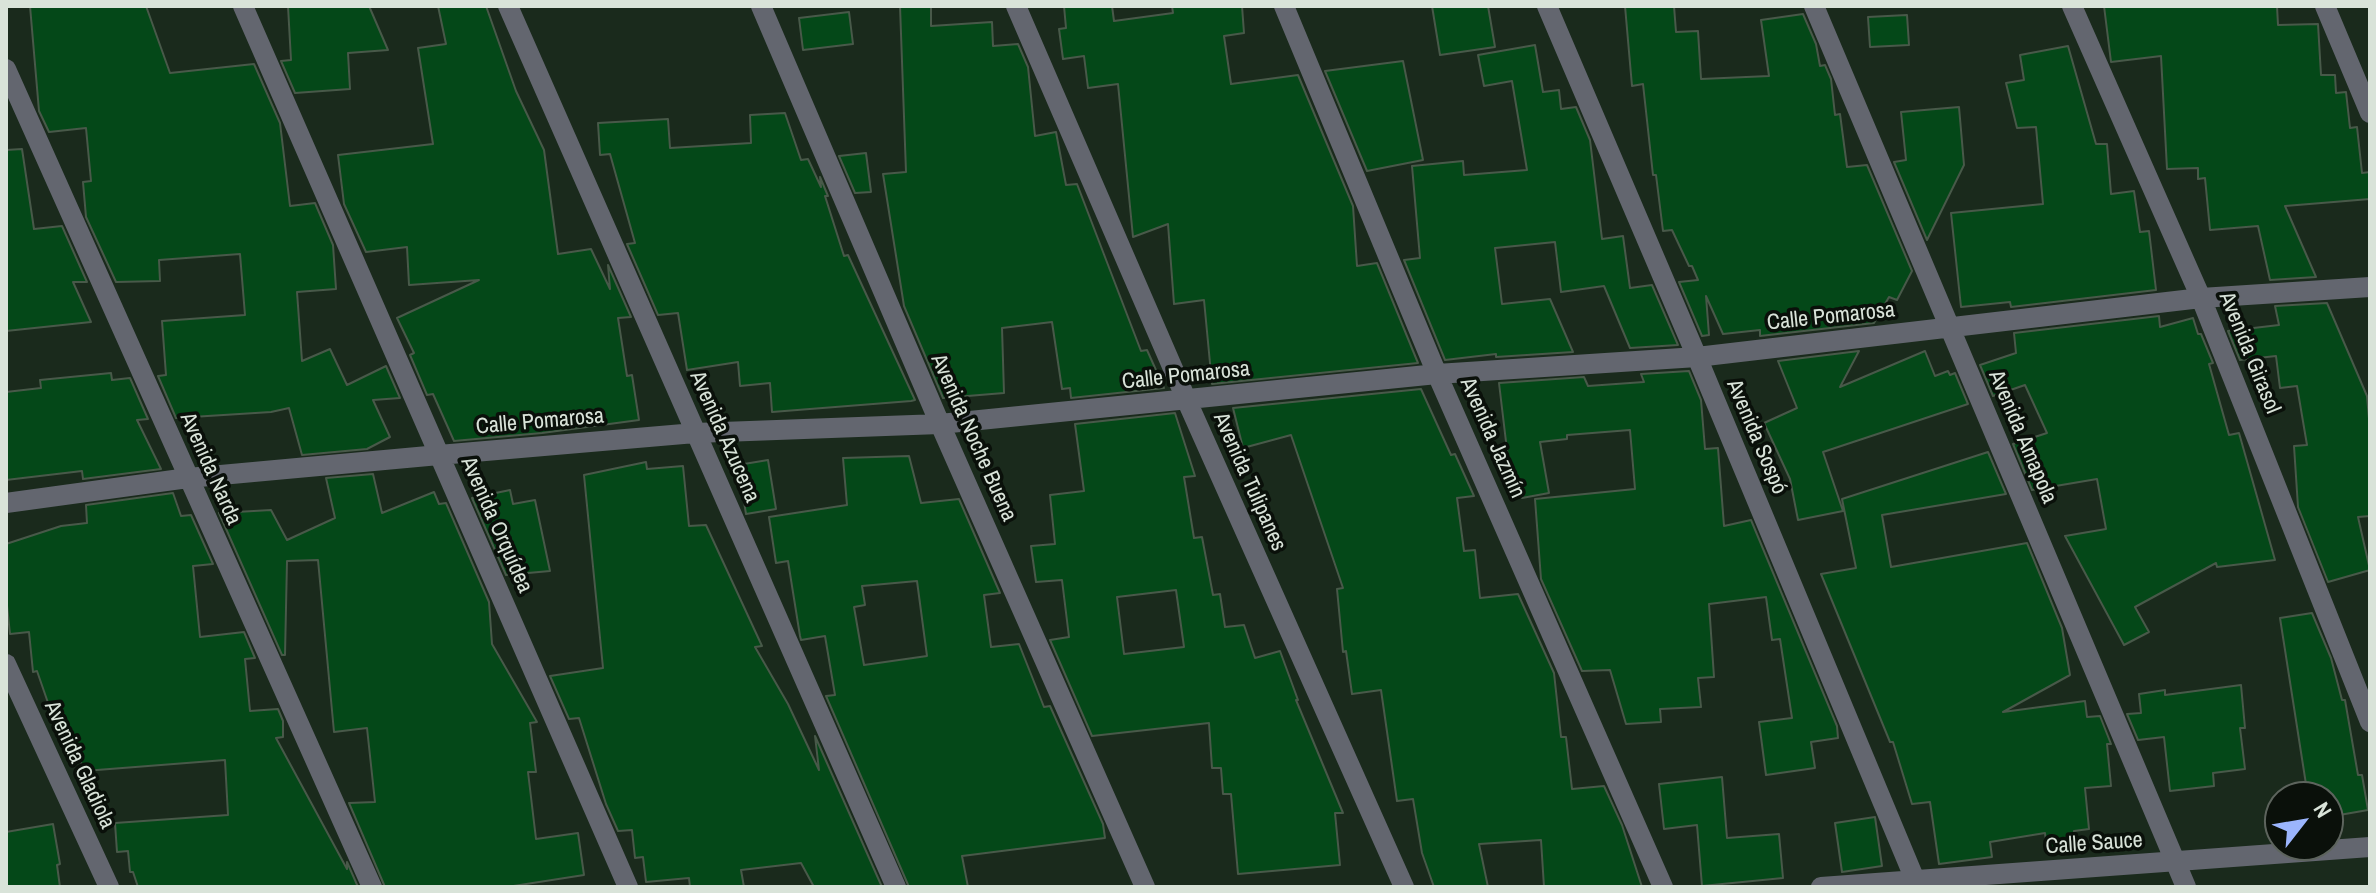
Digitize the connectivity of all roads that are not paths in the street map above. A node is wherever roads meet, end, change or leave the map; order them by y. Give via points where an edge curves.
1 (243, 6) edge
2 (508, 6) edge
3 (761, 6) edge
4 (1016, 6) edge
5 (1284, 6) edge
6 (1547, 6) edge
7 (1814, 6) edge
8 (2072, 6) edge
9 (2325, 6) edge
10 (6, 69) edge
11 (2370, 113) edge
12 (2370, 287) edge
13 (2201, 298) junction
14 (1950, 328) junction
15 (1697, 357) junction
16 (1437, 374) junction
17 (1187, 401) junction
18 (940, 424) junction
19 (695, 433) junction
20 (439, 455) junction
21 (188, 478) junction
22 (6, 503) edge
23 (6, 664) edge
24 (2370, 722) edge
25 (2370, 847) edge
26 (2176, 863) junction
27 (1917, 883) edge
28 (109, 887) edge
29 (372, 887) edge
30 (628, 887) edge
31 (896, 887) edge
32 (1145, 887) edge
33 (1404, 887) edge
34 (1663, 887) edge
35 (1821, 887) edge
36 (2186, 887) edge

1 - 20 street, Avenida Orquídea
2 - 19 street, Avenida Azucena
3 - 18 street, Avenida Noche Buena
4 - 17 street, Avenida Tulipanes
5 - 16 street, Avenida Jazmín
6 - 15 street, Avenida Sospó
7 - 14 street, Avenida Amapola
8 - 13 street, Avenida Girasol
9 - 11 street
10 - 21 street, Avenida Narda
12 - 13 street, Calle Pomarosa
13 - 14 street, Calle Pomarosa
13 - 24 street, Avenida Girasol
14 - 15 street, Calle Pomarosa
14 - 26 street, Avenida Amapola
15 - 16 street, Calle Pomarosa
15 - 27 street, Avenida Sospó
16 - 17 street, Calle Pomarosa
16 - 34 street, Avenida Jazmín
17 - 18 street, Calle Pomarosa
17 - 33 street, Avenida Tulipanes
18 - 19 street, Calle Pomarosa
18 - 32 street, Avenida Noche Buena
19 - 20 street, Calle Pomarosa
19 - 31 street, Avenida Azucena
20 - 21 street, Calle Pomarosa
20 - 30 street, Avenida Orquídea
21 - 22 street, Calle Pomarosa
21 - 29 street, Avenida Narda
23 - 28 street, Avenida Gladiola
25 - 26 street, Calle Sauce
26 - 27 street, Calle Sauce
26 - 36 street, Avenida Amapola
27 - 35 street, Calle Sauce

